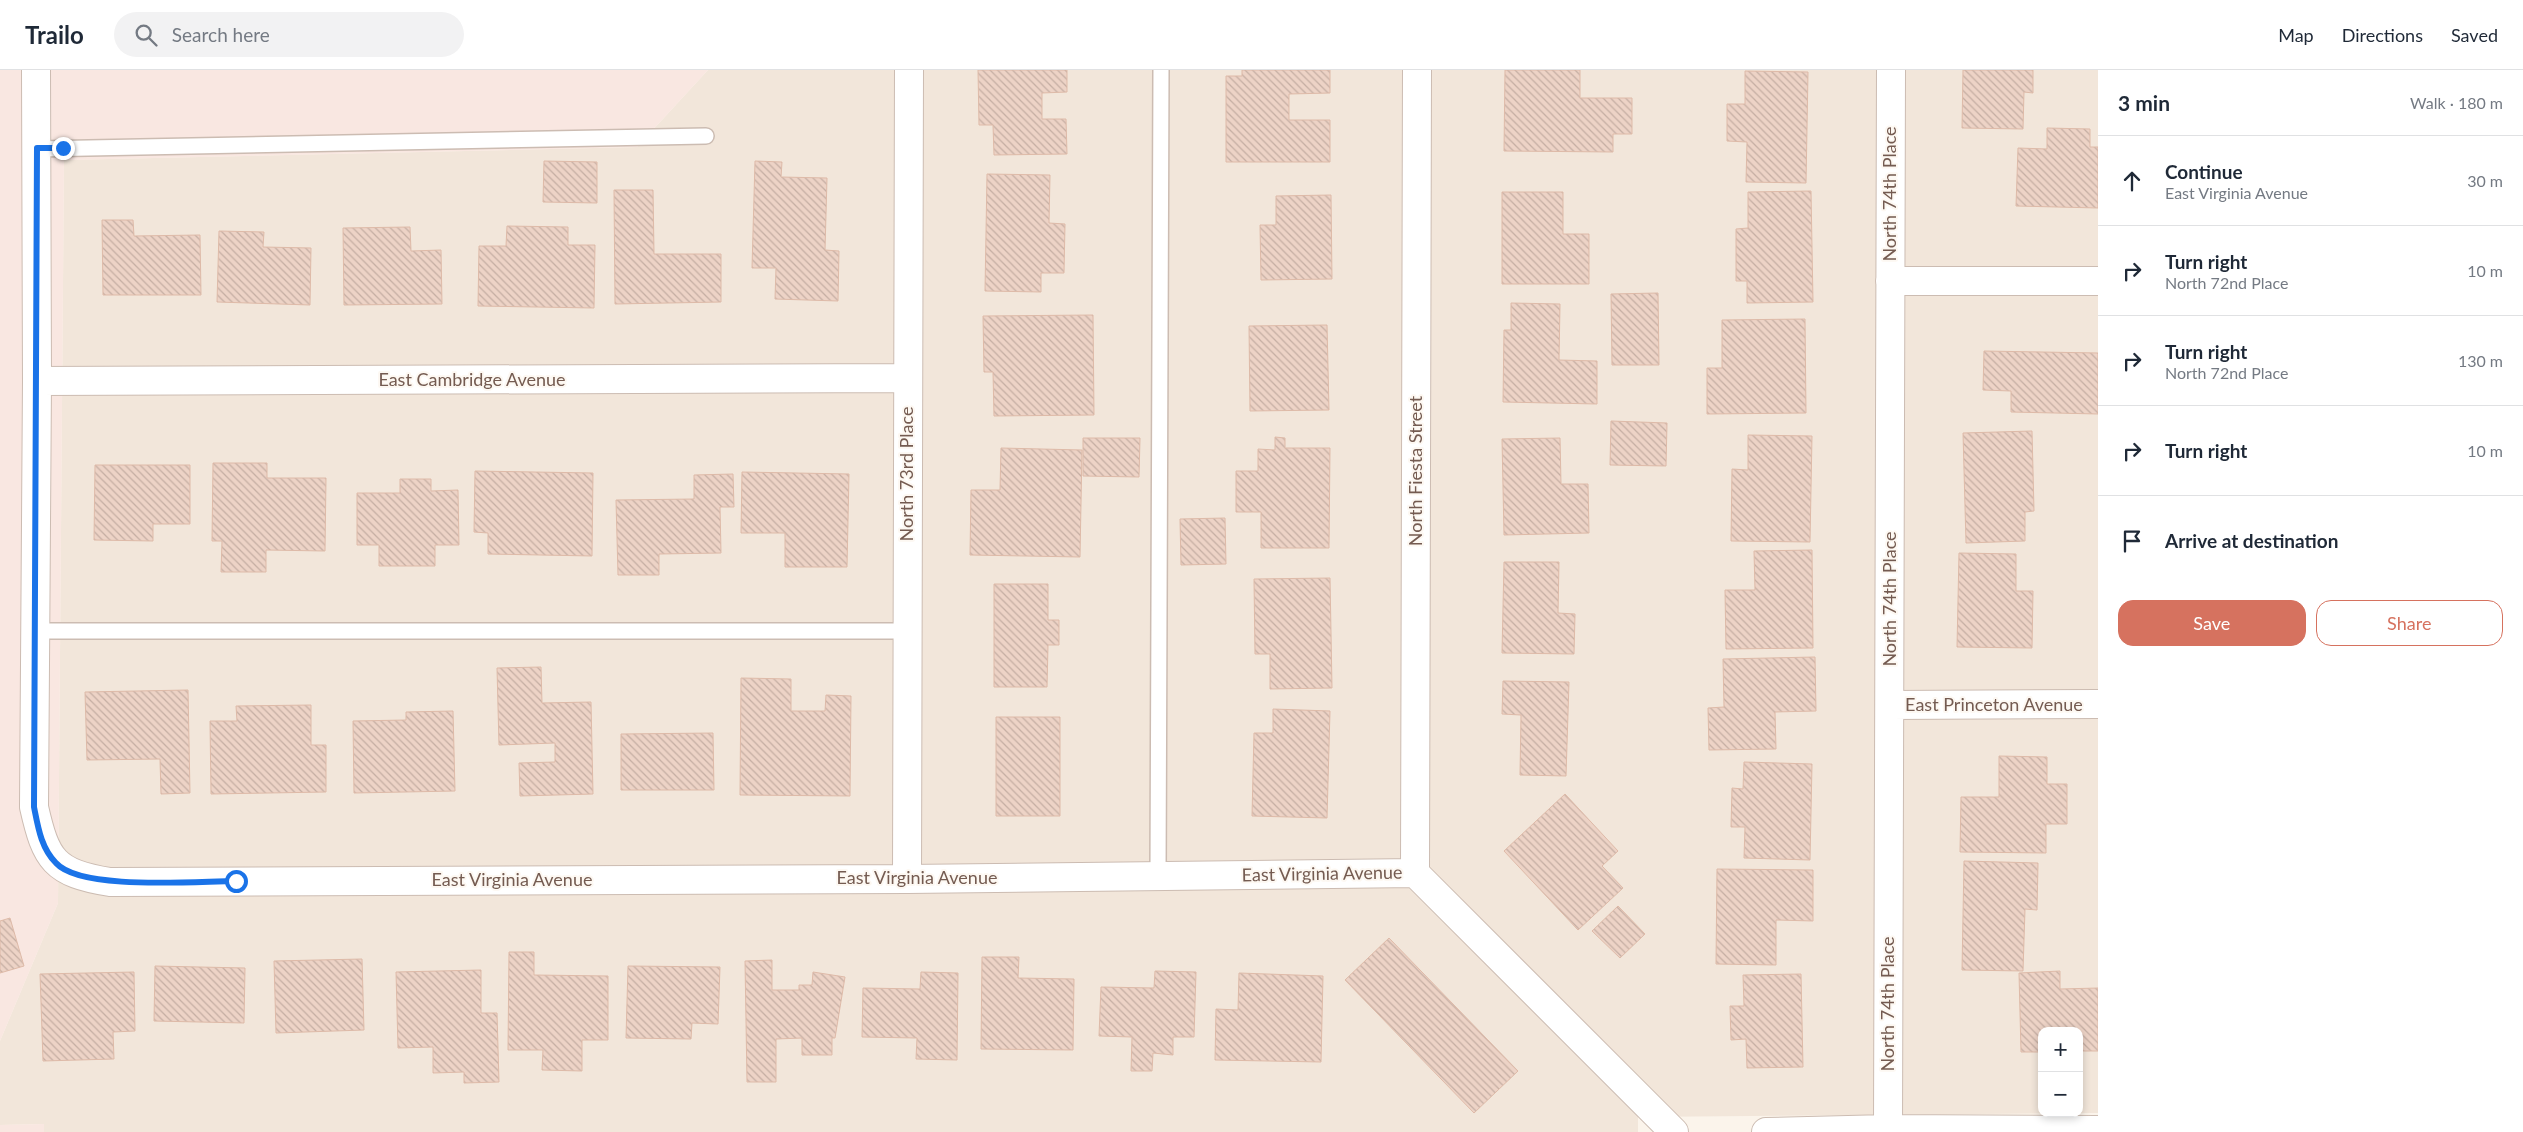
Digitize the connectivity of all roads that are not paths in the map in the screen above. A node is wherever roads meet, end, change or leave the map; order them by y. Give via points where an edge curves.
1 (36, 70) edge
2 (909, 70) edge
3 (1161, 70) edge
4 (1418, 70) edge
5 (1891, 70) edge
6 (706, 136) dead end
7 (37, 148) junction
8 (1890, 281) junction
9 (2098, 281) edge
10 (906, 378) junction
11 (37, 381) junction
12 (34, 631) junction
13 (906, 631) junction
14 (2098, 704) edge
15 (1890, 705) junction
16 (1415, 873) junction
17 (1158, 876) junction
18 (906, 879) junction
19 (1888, 1129) junction
20 (2098, 1130) edge
21 (1674, 1132) edge
22 (1766, 1132) edge

1 - 7 street
2 - 10 street, North 73rd Place
3 - 17 lane
4 - 16 street, North Fiesta Street
5 - 8 street, North 74th Place
6 - 7 lane
7 - 11 street
8 - 9 street
8 - 15 street, North 74th Place
10 - 11 street, East Cambridge Avenue
10 - 13 street, North 73rd Place
11 - 12 street
12 - 13 lane
12 - 18 street, East Virginia Avenue via 34,807 42,842 56,864 82,878 110,882
13 - 18 street, North 73rd Place
14 - 15 street, East Princeton Avenue
15 - 19 street, North 74th Place
16 - 17 street, East Virginia Avenue
16 - 21 street, East Virginia Avenue
17 - 18 street, East Virginia Avenue
19 - 20 street
19 - 22 street

